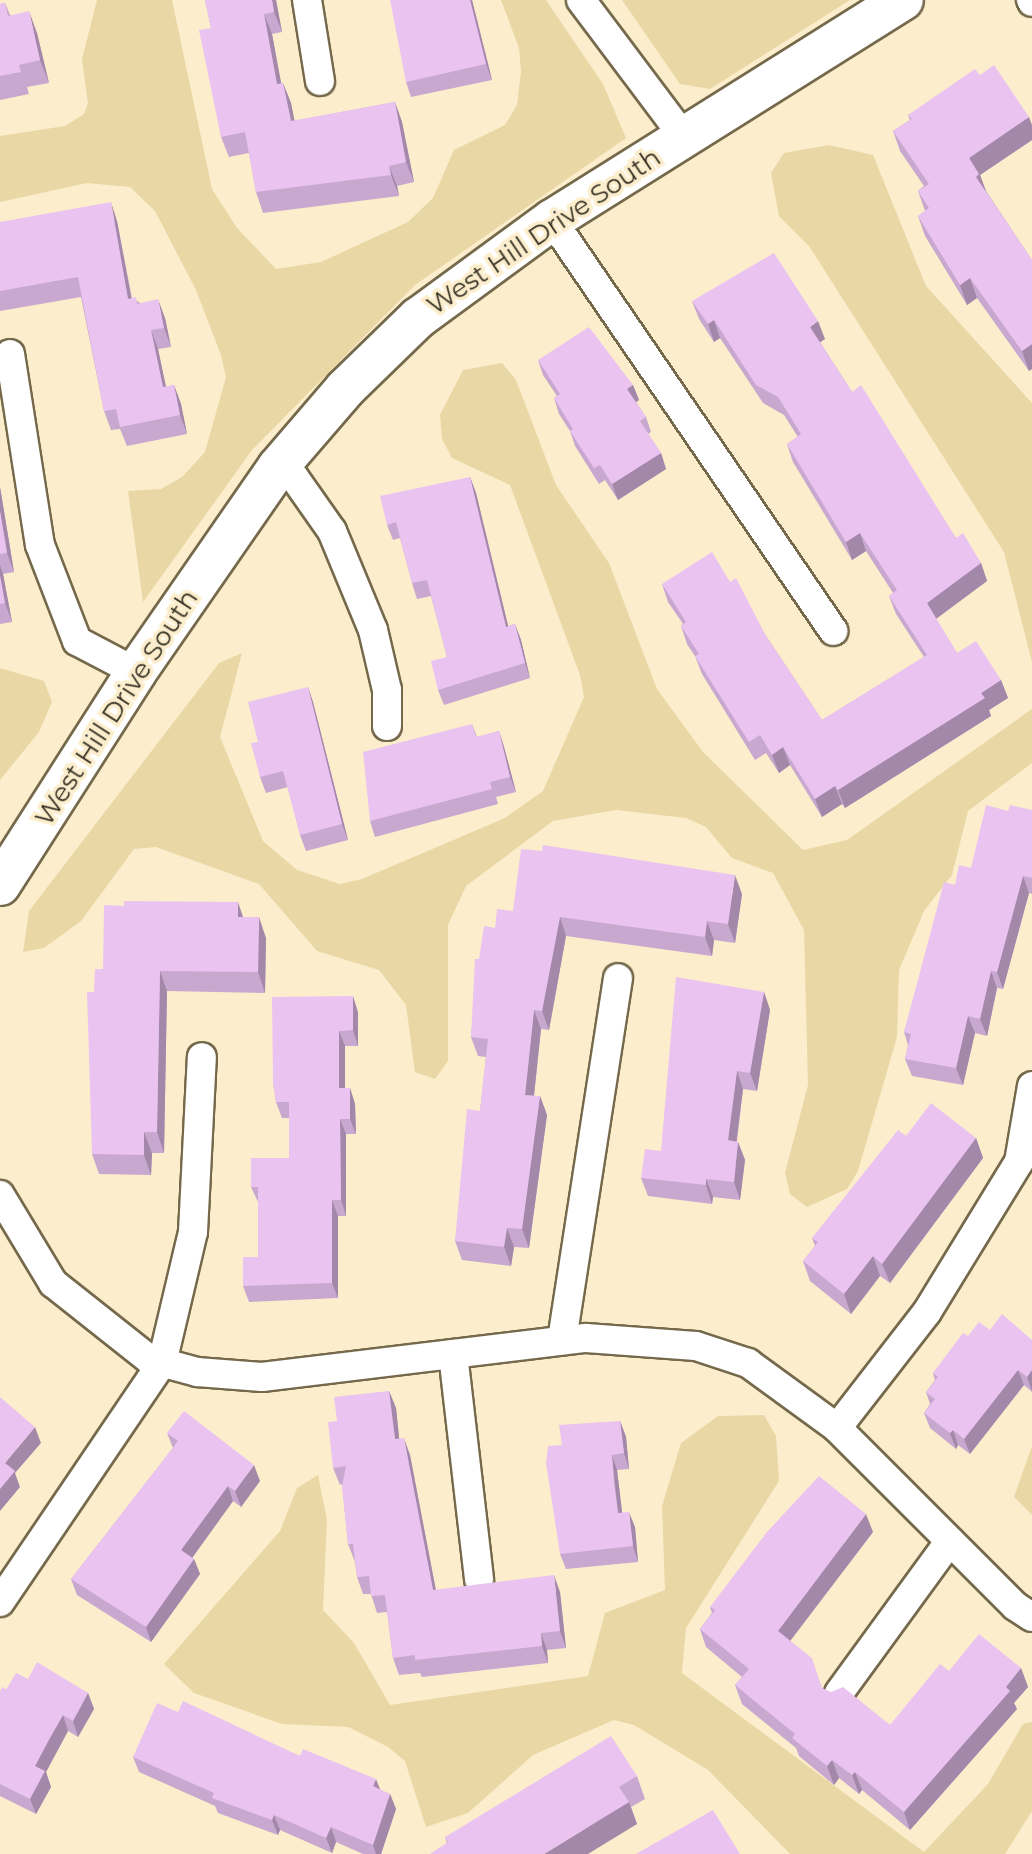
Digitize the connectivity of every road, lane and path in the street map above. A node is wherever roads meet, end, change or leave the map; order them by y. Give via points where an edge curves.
1 (307, 0) edge
2 (581, 0) edge
3 (903, 0) edge
4 (320, 81) dead end
5 (684, 137) junction
6 (552, 220) junction
7 (10, 354) dead end
8 (278, 467) junction
9 (833, 631) dead end
10 (136, 672) junction
11 (387, 726) dead end
12 (0, 885) edge
13 (618, 978) dead end
14 (202, 1057) dead end
15 (1032, 1086) edge
16 (0, 1195) edge
17 (562, 1340) junction
18 (453, 1354) junction
19 (162, 1363) junction
20 (837, 1428) junction
21 (950, 1541) junction
22 (479, 1580) dead end
23 (0, 1602) edge
24 (1032, 1617) edge
25 (839, 1693) edge

1 - 4 street
2 - 5 street
3 - 5 street, West Hill Drive South
5 - 6 street, West Hill Drive South
6 - 8 street, West Hill Drive South via 418,318 345,389
6 - 9 street
7 - 10 street via 40,545 77,641
8 - 10 street, West Hill Drive South
8 - 11 street via 294,477 332,531 373,630 387,690
10 - 12 street, West Hill Drive South
13 - 17 street
14 - 19 street via 193,1232
15 - 20 street via 1019,1162 927,1312
16 - 19 street via 53,1283 149,1359
17 - 18 street
17 - 20 street via 696,1346 748,1363
18 - 19 street via 262,1377 197,1372
18 - 22 street
19 - 23 street
20 - 21 street
21 - 24 street
21 - 25 street

